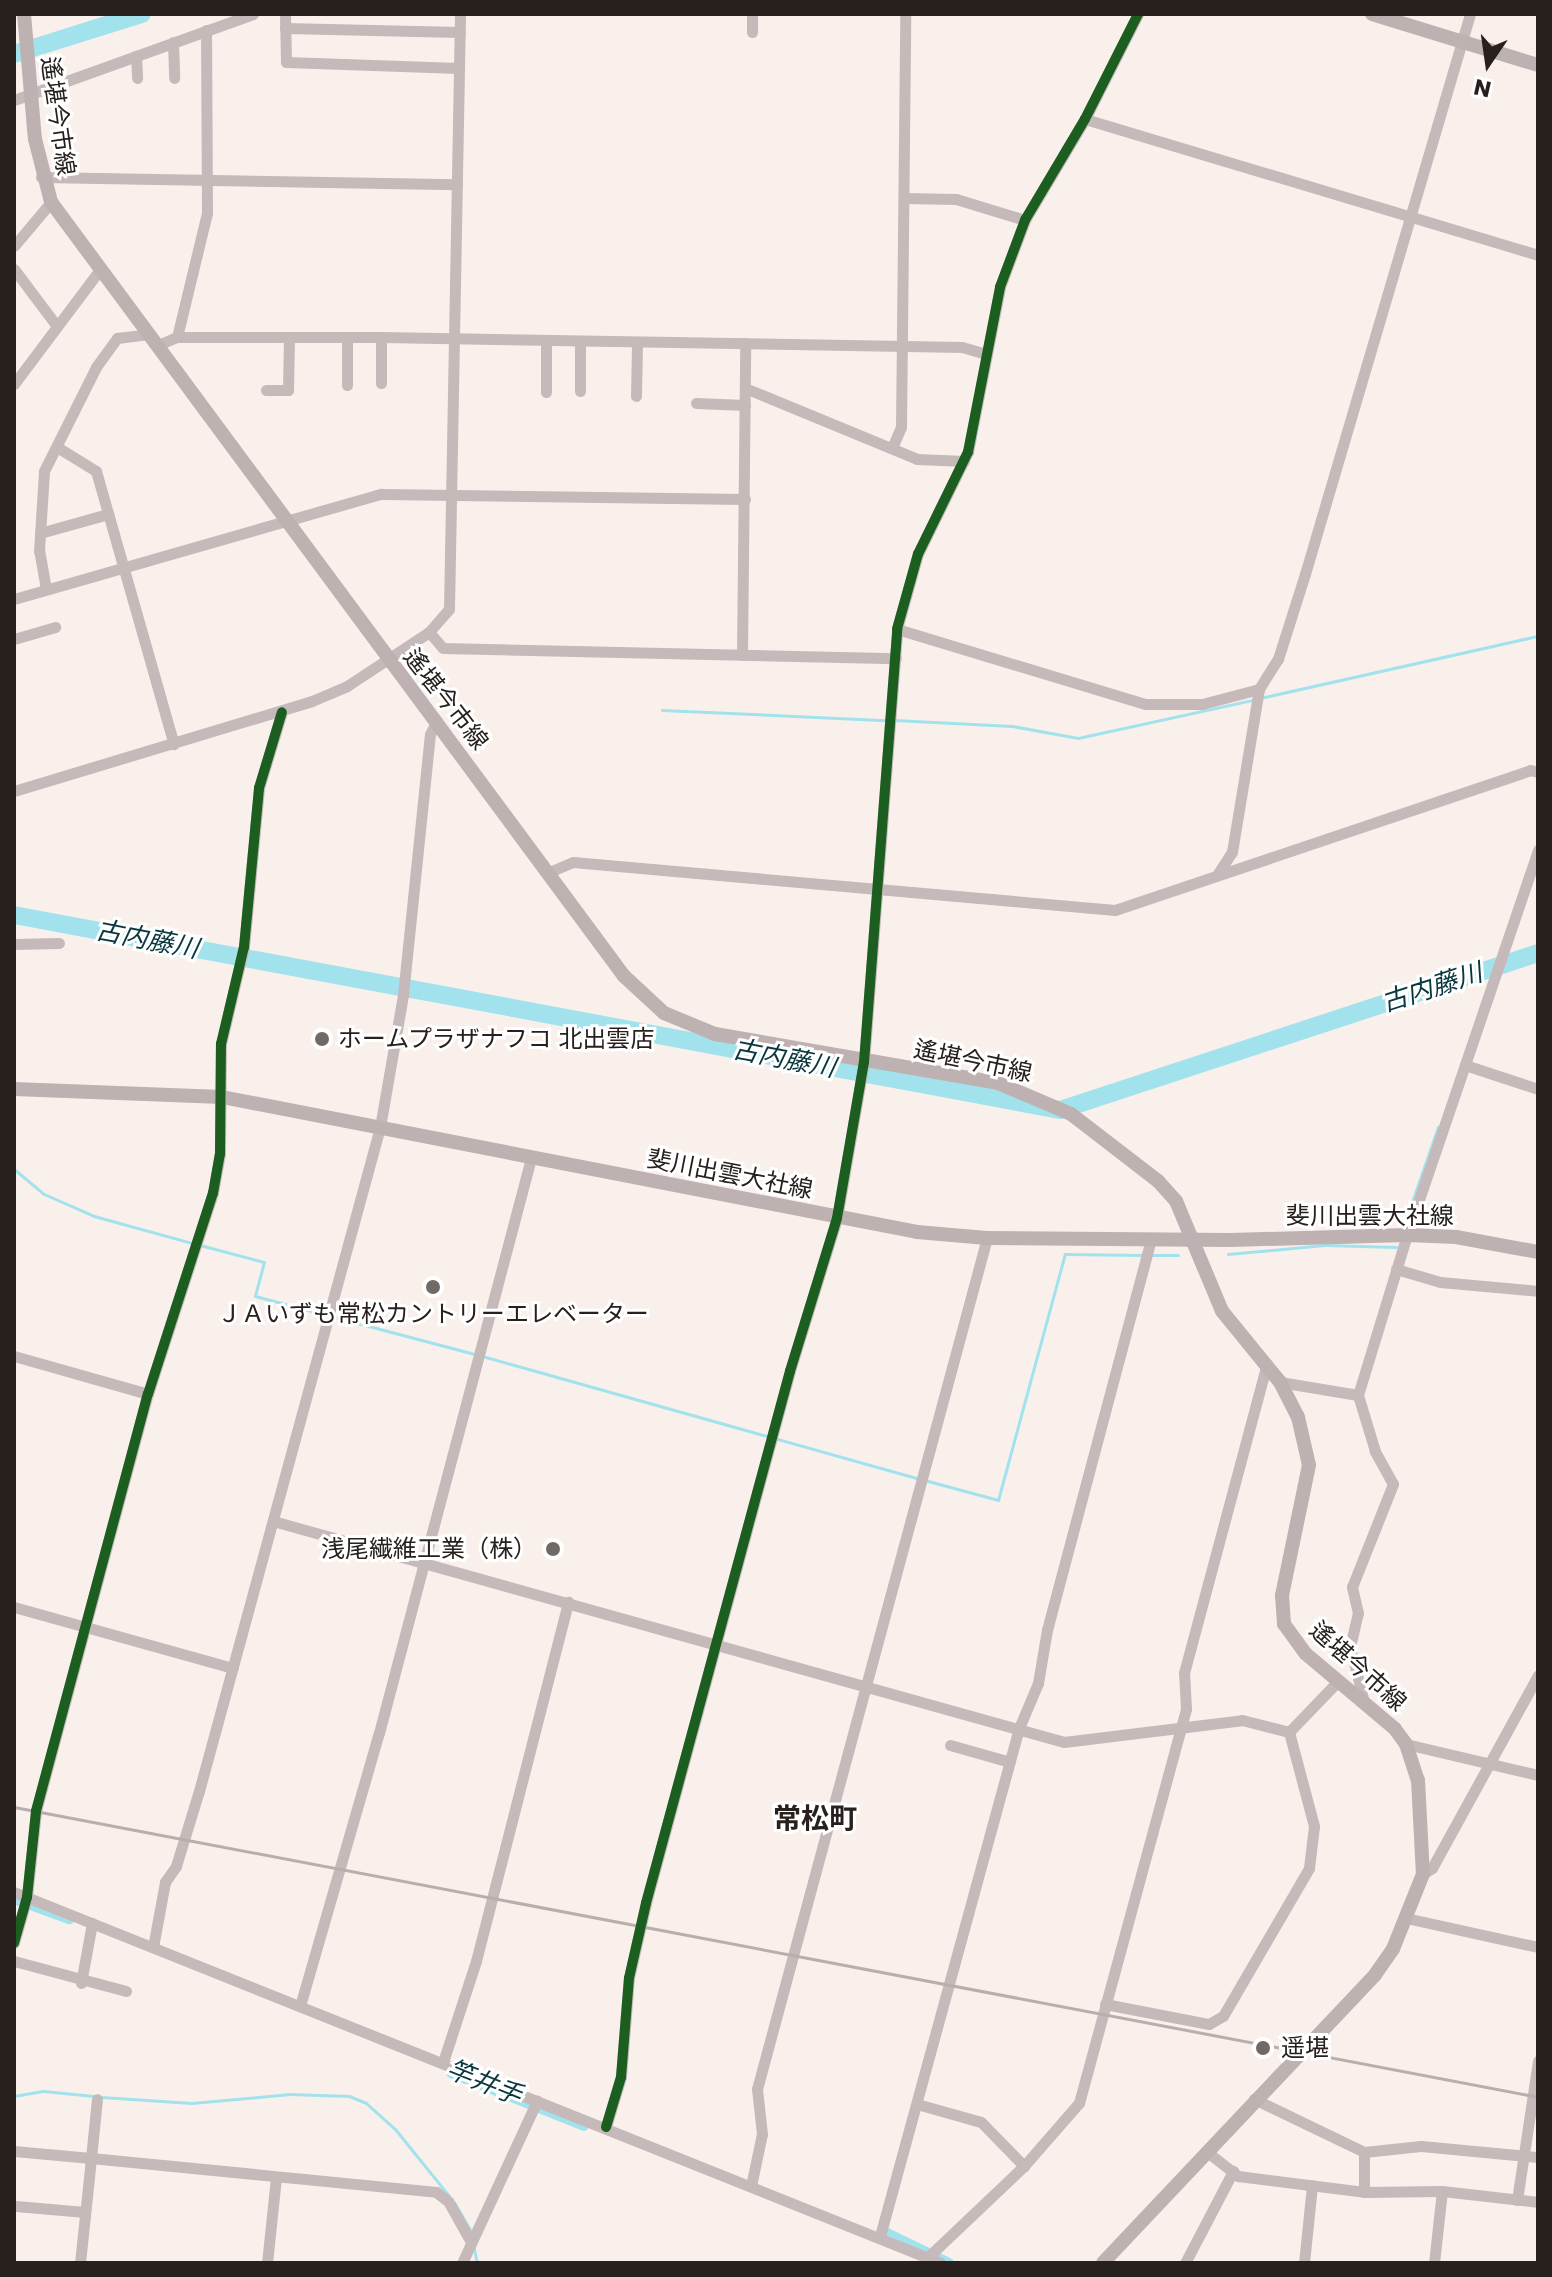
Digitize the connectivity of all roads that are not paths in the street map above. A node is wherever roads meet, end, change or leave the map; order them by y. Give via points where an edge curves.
1 (253, 14) edge
2 (285, 14) edge
3 (460, 14) edge
4 (752, 14) edge
5 (905, 14) edge
6 (1138, 14) edge
7 (1372, 14) edge
8 (1470, 14) edge
9 (22, 26) edge
10 (285, 28) junction
11 (206, 30) junction
12 (460, 32) junction
13 (752, 32) dead end
14 (173, 42) junction
15 (1461, 42) junction
16 (136, 56) junction
17 (1538, 65) edge
18 (459, 68) junction
19 (137, 78) dead end
20 (174, 78) dead end
21 (30, 91) junction
22 (14, 100) edge
23 (1085, 119) junction
24 (41, 177) junction
25 (205, 181) junction
26 (457, 184) junction
27 (905, 198) junction
28 (51, 202) junction
29 (1411, 216) junction
30 (1025, 220) junction
31 (14, 246) edge
32 (1538, 255) edge
33 (101, 268) junction
34 (14, 269) edge
35 (56, 325) junction
36 (177, 337) junction
37 (289, 337) junction
38 (347, 337) junction
39 (381, 337) junction
40 (153, 340) junction
41 (454, 341) junction
42 (546, 342) junction
43 (580, 342) junction
44 (637, 342) junction
45 (745, 343) junction
46 (901, 346) junction
47 (987, 354) junction
48 (381, 383) dead end
49 (14, 384) edge
50 (347, 385) dead end
51 (745, 388) junction
52 (266, 390) dead end
53 (580, 391) dead end
54 (546, 392) dead end
55 (636, 396) dead end
56 (696, 403) dead end
57 (745, 405) junction
58 (57, 447) junction
59 (892, 448) junction
60 (964, 461) junction
61 (451, 494) junction
62 (745, 499) junction
63 (108, 514) junction
64 (288, 520) junction
65 (40, 533) junction
66 (122, 567) junction
67 (46, 589) junction
68 (14, 599) edge
69 (55, 627) dead end
70 (897, 629) junction
71 (429, 632) junction
72 (14, 639) edge
73 (742, 655) junction
74 (387, 658) junction
75 (896, 658) junction
76 (1259, 689) junction
77 (282, 712) junction
78 (437, 721) junction
79 (174, 744) junction
80 (1538, 772) edge
81 (14, 791) edge
82 (1538, 850) edge
83 (547, 873) junction
84 (1217, 875) junction
85 (879, 888) junction
86 (59, 943) dead end
87 (14, 944) edge
88 (864, 1062) junction
89 (1465, 1065) junction
90 (14, 1089) edge
91 (1538, 1089) edge
92 (222, 1097) junction
93 (380, 1127) junction
94 (531, 1158) junction
95 (837, 1218) junction
96 (1407, 1235) junction
97 (987, 1238) junction
98 (1151, 1238) junction
99 (1195, 1240) junction
100 (1538, 1252) edge
101 (1396, 1269) junction
102 (1538, 1291) edge
103 (14, 1356) edge
104 (1267, 1364) junction
105 (1280, 1382) junction
106 (148, 1394) junction
107 (1358, 1395) junction
108 (273, 1521) junction
109 (421, 1563) junction
110 (568, 1602) junction
111 (14, 1607) edge
112 (86, 1626) junction
113 (718, 1643) junction
114 (233, 1668) junction
115 (1538, 1675) edge
116 (1338, 1681) junction
117 (866, 1685) junction
118 (1364, 1702) junction
119 (1182, 1725) junction
120 (1019, 1728) junction
121 (1289, 1732) junction
122 (1406, 1744) junction
123 (950, 1745) dead end
124 (1010, 1762) junction
125 (1486, 1764) junction
126 (1538, 1775) edge
127 (1423, 1874) junction
128 (14, 1892) edge
129 (27, 1897) junction
130 (1406, 1918) junction
131 (92, 1923) junction
132 (14, 1943) edge
133 (153, 1947) junction
134 (1538, 1947) edge
135 (14, 1961) edge
136 (81, 1983) junction
137 (126, 1991) dead end
138 (1105, 2004) junction
139 (300, 2006) junction
140 (1538, 2061) edge
141 (443, 2062) junction
142 (97, 2099) dead end
143 (1254, 2099) junction
144 (537, 2101) junction
145 (917, 2104) junction
146 (606, 2127) junction
147 (14, 2151) edge
148 (1206, 2151) junction
149 (1364, 2152) junction
150 (1521, 2155) junction
151 (1538, 2157) edge
152 (91, 2158) junction
153 (1024, 2166) junction
154 (1233, 2171) junction
155 (276, 2178) junction
156 (1312, 2185) junction
157 (751, 2186) junction
158 (1442, 2191) junction
159 (1364, 2192) junction
160 (1517, 2200) junction
161 (1538, 2202) edge
162 (16, 2206) dead end
163 (85, 2212) junction
164 (880, 2236) junction
165 (471, 2242) junction
166 (928, 2257) junction
167 (80, 2263) edge
168 (267, 2263) edge
169 (462, 2263) edge
170 (941, 2263) edge
171 (1103, 2263) edge
172 (1185, 2263) edge
173 (1304, 2263) edge
174 (1434, 2263) edge

1 - 11 street
2 - 10 street
3 - 12 street
4 - 13 street
5 - 27 street
6 - 23 street
7 - 15 main road
8 - 15 street
9 - 21 main road, 遙堪今市線
10 - 12 street
10 - 18 street via 286,62
11 - 14 street
11 - 25 street
12 - 18 street
14 - 16 street
14 - 20 street
15 - 17 main road
15 - 29 street
16 - 19 street
16 - 21 street
18 - 26 street
21 - 22 street
21 - 24 main road, 遙堪今市線
23 - 29 street
23 - 30 street
24 - 25 street
24 - 28 main road, 遙堪今市線
25 - 26 street
25 - 36 street via 207,213
26 - 41 street
27 - 30 street via 956,199
27 - 46 street
28 - 31 street
28 - 33 main road, 遙堪今市線
29 - 32 street
29 - 76 street via 1278,659
30 - 47 street via 1000,287
33 - 35 street
33 - 40 main road, 遙堪今市線
34 - 35 street
35 - 49 street
36 - 37 street
36 - 40 street
37 - 38 street
37 - 52 street via 288,390
38 - 39 street
38 - 50 street
39 - 41 street
39 - 48 street
40 - 58 street via 117,338 96,367
40 - 64 main road, 遙堪今市線
41 - 42 street
41 - 61 street
42 - 43 street
42 - 54 street
43 - 44 street
43 - 53 street
44 - 45 street
44 - 55 street
45 - 46 street
45 - 51 street
46 - 47 street via 962,347
46 - 59 street via 901,427
47 - 60 street
51 - 57 street
51 - 59 street
56 - 57 street
57 - 62 street
58 - 63 street via 96,471
58 - 65 street via 44,471
59 - 60 street via 917,459
60 - 70 street via 918,554
61 - 62 street
61 - 64 street via 381,494
61 - 71 street via 449,609
62 - 73 street
63 - 65 street
63 - 66 street
64 - 66 street
64 - 74 main road, 遙堪今市線
65 - 67 street
66 - 67 street
66 - 79 street
67 - 68 street
69 - 72 street
70 - 75 street
70 - 76 street via 1146,704 1202,704
71 - 73 street via 443,648
71 - 74 street
73 - 75 street
74 - 77 street via 347,686
74 - 78 main road, 遙堪今市線
75 - 85 street
76 - 84 street via 1232,852
77 - 79 street
77 - 92 street via 259,788 244,947 221,1044
78 - 83 main road, 遙堪今市線
78 - 93 street via 430,734 403,995
79 - 81 street
80 - 84 street via 1530,770
82 - 89 street
83 - 85 street via 573,862
83 - 88 main road, 遙堪今市線 via 624,976 664,1013 715,1034
84 - 85 street via 1115,910
85 - 88 street
86 - 87 street
88 - 95 street
88 - 99 main road, 遙堪今市線 via 998,1083 1049,1102 1158,1181 1176,1201
89 - 91 street
89 - 96 street
90 - 92 main road, 斐川出雲大社線
92 - 93 main road, 斐川出雲大社線
92 - 106 street via 213,1193
93 - 94 main road, 斐川出雲大社線
93 - 108 street
94 - 95 main road, 斐川出雲大社線
94 - 109 street
95 - 97 main road, 斐川出雲大社線
95 - 113 street via 790,1371
96 - 99 main road, 斐川出雲大社線
96 - 100 main road, 斐川出雲大社線 via 1456,1237
96 - 101 street
97 - 98 main road, 斐川出雲大社線
97 - 117 street
98 - 99 main road, 斐川出雲大社線
98 - 120 street via 1047,1630 1038,1683
99 - 104 main road, 遙堪今市線 via 1222,1311
101 - 102 street via 1440,1282
101 - 107 street
103 - 106 street
104 - 105 main road, 遙堪今市線
104 - 119 street via 1184,1673
105 - 107 street
105 - 116 main road, 遙堪今市線 via 1298,1417 1309,1465 1281,1610 1294,1639
106 - 112 street
107 - 118 street via 1375,1451 1393,1484 1352,1587 1358,1613 1350,1647
108 - 109 street
108 - 114 street
109 - 110 street
109 - 139 street via 375,1748
110 - 113 street
110 - 141 street via 476,1961
111 - 112 street
112 - 114 street
112 - 129 street via 36,1811
113 - 117 street
113 - 146 street via 646,1903 629,1978 621,2077
114 - 133 street via 184,1843 165,1882
115 - 125 street
116 - 118 main road, 遙堪今市線
116 - 121 street
117 - 120 street
117 - 157 street via 757,2089 762,2134
118 - 122 main road, 遙堪今市線
119 - 120 street via 1064,1742
119 - 121 street via 1242,1720
119 - 138 street
120 - 124 street
121 - 138 street via 1314,1826 1309,1868 1223,2016 1209,2024
122 - 125 street
122 - 127 main road, 遙堪今市線 via 1418,1780
123 - 124 street
124 - 145 street
125 - 126 street
125 - 127 street via 1432,1868
127 - 130 main road, 遙堪今市線
128 - 129 street
129 - 131 street
129 - 132 street
130 - 134 street
130 - 143 main road, 遙堪今市線 via 1368,1983
131 - 133 street
131 - 136 street
133 - 139 street
135 - 136 street
136 - 137 street
138 - 153 street via 1079,2103
139 - 141 street
140 - 150 street
141 - 144 street
142 - 152 street
143 - 148 main road, 遙堪今市線
143 - 149 street
144 - 146 street
144 - 165 street
145 - 153 street via 981,2122
145 - 164 street
146 - 157 street
147 - 152 street
148 - 154 street
148 - 171 main road, 遙堪今市線
149 - 150 street via 1421,2146
149 - 159 street
150 - 151 street
150 - 160 street
152 - 155 street
152 - 163 street
153 - 166 street
154 - 156 street
154 - 172 street
155 - 165 street via 436,2192 448,2201
155 - 168 street
156 - 159 street
156 - 173 street
157 - 164 street
158 - 159 street
158 - 160 street
158 - 174 street
160 - 161 street
162 - 163 street
163 - 167 street
164 - 166 street
165 - 169 street
166 - 170 street

